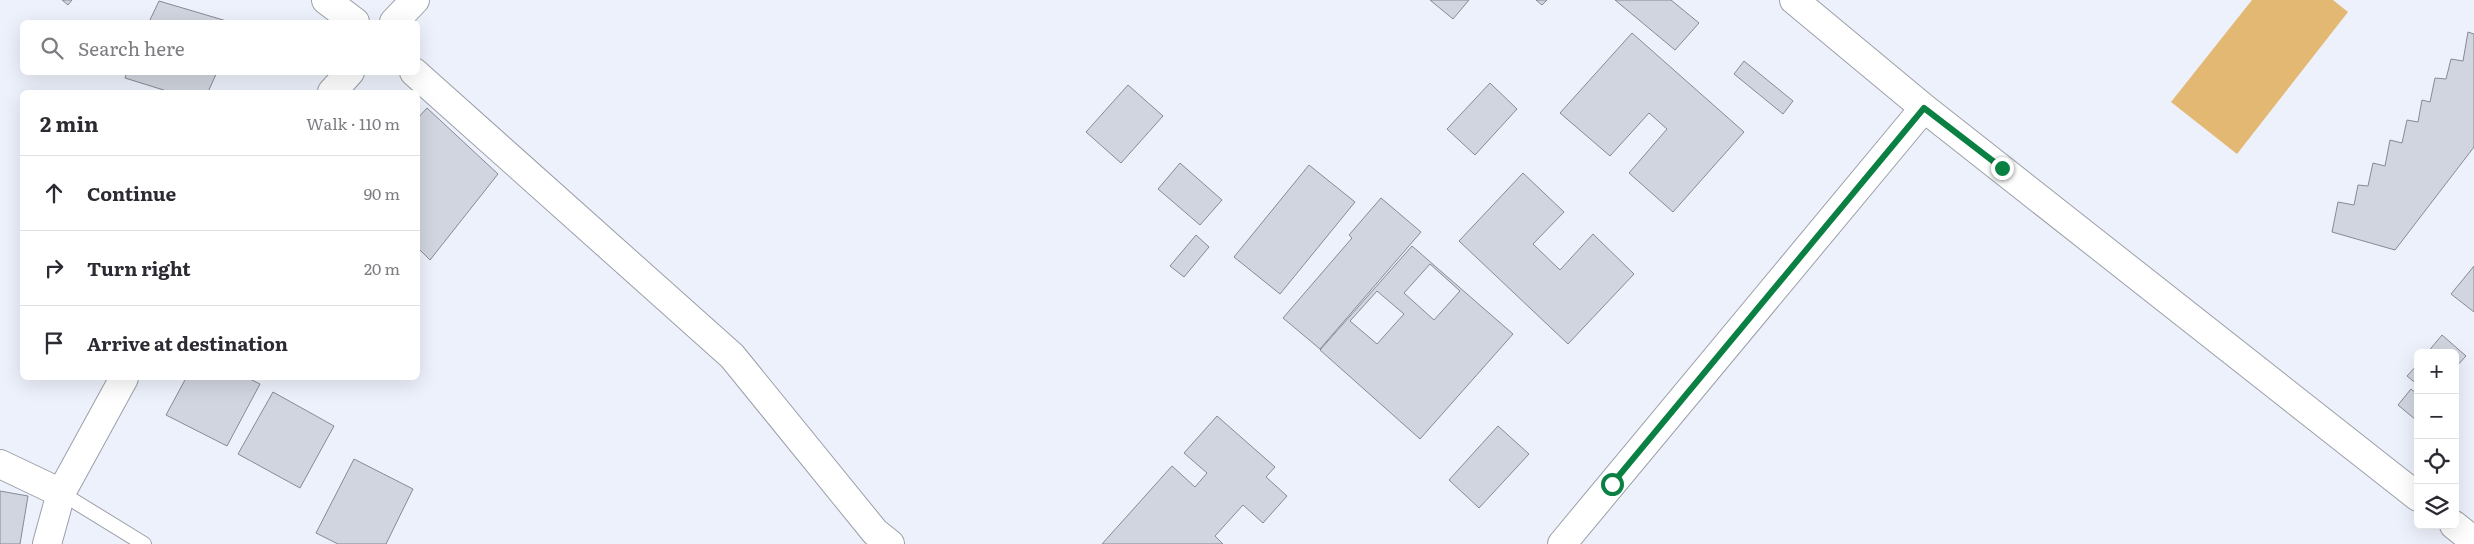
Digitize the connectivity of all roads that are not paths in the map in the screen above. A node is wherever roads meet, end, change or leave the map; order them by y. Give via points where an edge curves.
1 (326, 0) edge
2 (415, 0) edge
3 (1794, 0) edge
4 (352, 20) edge
5 (396, 20) edge
6 (347, 75) edge
7 (417, 75) edge
8 (334, 90) edge
9 (1924, 108) junction
10 (123, 380) edge
11 (0, 464) edge
12 (61, 493) junction
13 (2414, 494) edge
14 (2459, 529) edge
15 (877, 540) edge
16 (2474, 541) edge
17 (47, 544) edge
18 (144, 544) edge
19 (1562, 544) edge

1 - 4 street
2 - 5 street
3 - 9 street
6 - 8 street
7 - 15 street via 732,356
9 - 13 street
9 - 19 street
10 - 12 street
11 - 12 street
12 - 17 street
12 - 18 lane
14 - 16 street

